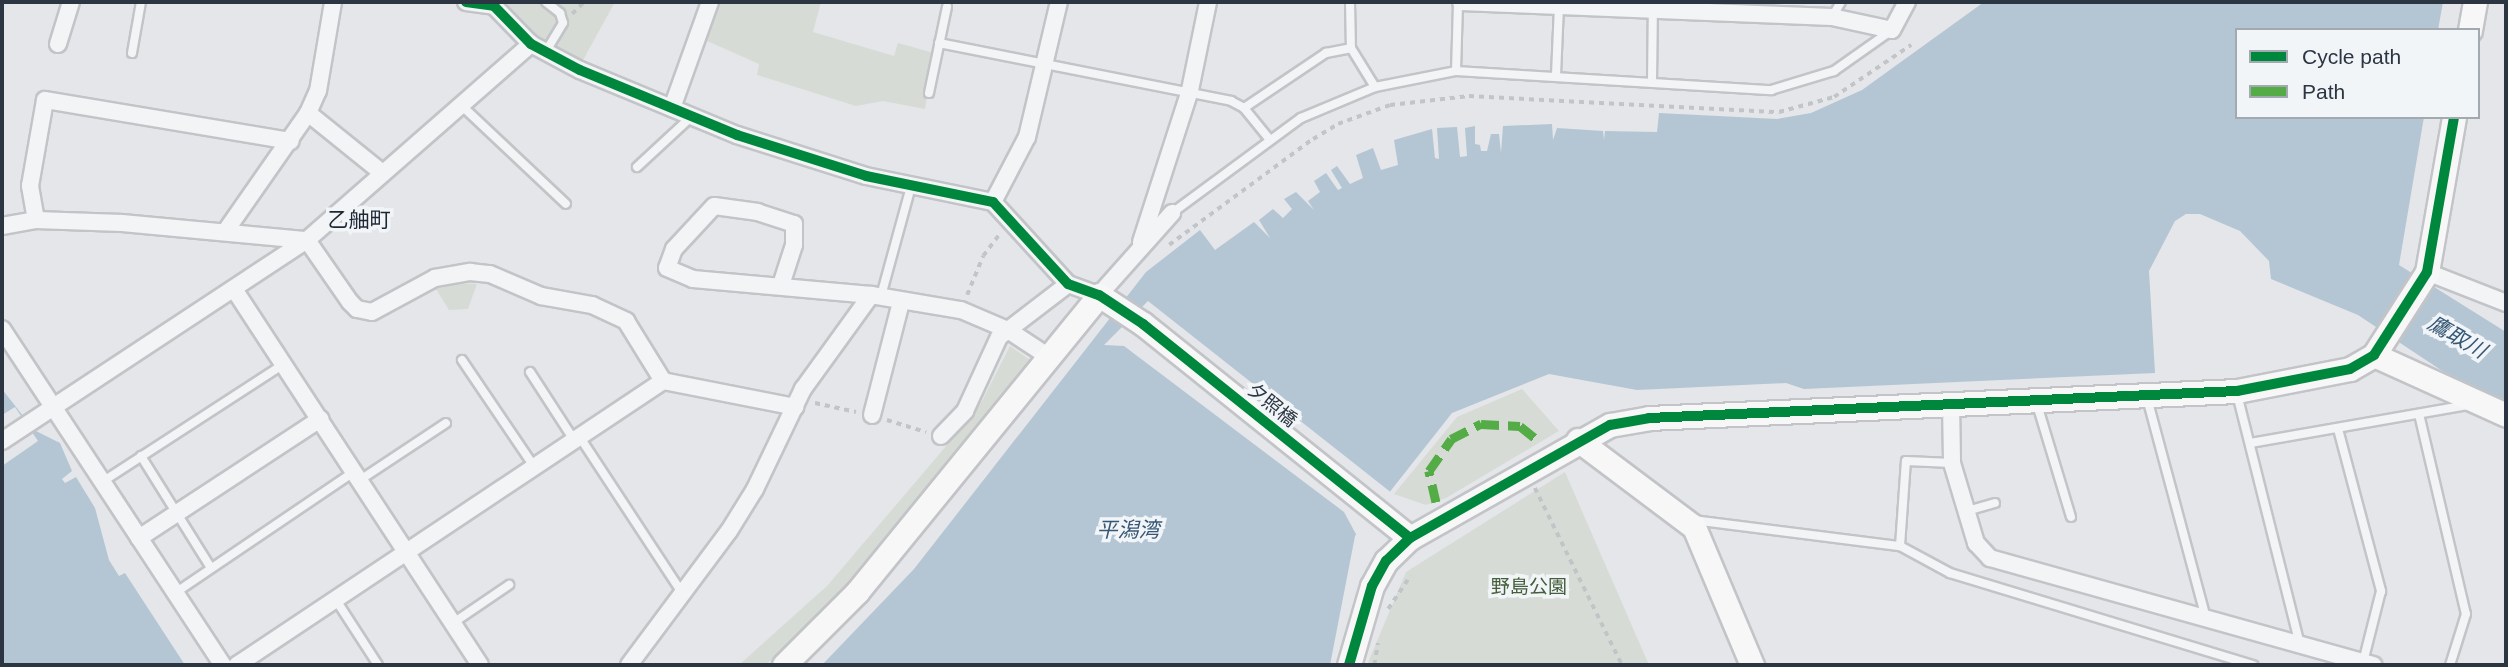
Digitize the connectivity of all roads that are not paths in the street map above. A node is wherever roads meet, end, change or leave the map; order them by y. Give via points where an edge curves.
1 (71, 2) edge
2 (141, 2) edge
3 (333, 2) edge
4 (466, 2) edge
5 (546, 2) edge
6 (710, 2) edge
7 (1059, 2) edge
8 (1208, 2) edge
9 (1350, 2) edge
10 (1460, 2) edge
11 (1559, 2) edge
12 (1840, 2) edge
13 (1907, 2) edge
14 (2475, 2) edge
15 (495, 4) edge
16 (1652, 5) edge
17 (947, 8) dead end
18 (1773, 8) edge
19 (1832, 17) junction
20 (2470, 28) edge
21 (1892, 30) junction
22 (939, 43) junction
23 (58, 44) dead end
24 (539, 48) junction
25 (1351, 48) junction
26 (132, 53) dead end
27 (1047, 67) junction
28 (1456, 71) junction
29 (1556, 75) junction
30 (1652, 82) junction
31 (1375, 87) junction
32 (1190, 89) junction
33 (929, 93) dead end
34 (461, 105) junction
35 (671, 108) junction
36 (1244, 108) junction
37 (309, 113) junction
38 (691, 117) junction
39 (2454, 119) edge
40 (1270, 140) junction
41 (291, 141) junction
42 (637, 167) dead end
43 (381, 172) junction
44 (911, 186) junction
45 (993, 202) junction
46 (566, 204) dead end
47 (1172, 214) joint
48 (36, 220) junction
49 (2, 226) edge
50 (225, 232) junction
51 (307, 240) junction
52 (1140, 245) junction
53 (2427, 272) junction
54 (1068, 284) junction
55 (781, 285) junction
56 (234, 289) junction
57 (1099, 295) junction
58 (876, 296) junction
59 (901, 302) junction
60 (2506, 303) edge
61 (2, 329) edge
62 (1008, 330) junction
63 (2380, 346) junction
64 (1046, 355) junction
65 (462, 360) dead end
66 (285, 364) junction
67 (530, 372) dead end
68 (663, 381) junction
69 (2236, 391) junction
70 (2146, 395) junction
71 (2035, 398) junction
72 (2479, 402) junction
73 (1951, 403) junction
74 (53, 405) junction
75 (795, 407) junction
76 (2419, 414) junction
77 (872, 415) dead end
78 (2506, 415) edge
79 (320, 419) junction
80 (446, 423) dead end
81 (2338, 429) junction
82 (942, 436) dead end
83 (1578, 440) junction
84 (2, 441) edge
85 (578, 441) junction
86 (2250, 443) junction
87 (141, 456) junction
88 (1952, 463) junction
89 (535, 468) junction
90 (357, 476) junction
91 (102, 482) junction
92 (1995, 503) dead end
93 (1967, 511) junction
94 (175, 515) junction
95 (2071, 517) dead end
96 (1685, 519) junction
97 (139, 538) junction
98 (1410, 538) junction
99 (1900, 546) junction
100 (407, 553) junction
101 (211, 568) junction
102 (509, 585) dead end
103 (175, 593) junction
104 (684, 595) junction
105 (336, 600) junction
106 (2207, 619) junction
107 (453, 623) junction
108 (2300, 645) junction
109 (2368, 664) edge
110 (223, 665) edge
111 (237, 665) edge
112 (378, 665) edge
113 (480, 665) edge
114 (629, 665) edge
115 (784, 665) edge
116 (1349, 665) edge
117 (1752, 665) edge
118 (2253, 665) edge
119 (2450, 665) edge

1 - 23 street
2 - 26 lane
3 - 37 street via 318,91
4 - 15 street
5 - 24 lane via 560,13 563,23
6 - 35 street
7 - 27 street
8 - 32 street
9 - 25 lane
10 - 11 street
10 - 28 lane
11 - 16 street
11 - 29 lane
12 - 19 lane
13 - 21 street
14 - 20 street
15 - 24 street
16 - 18 street
16 - 30 lane
17 - 22 lane
18 - 19 street
19 - 21 street
21 - 30 lane via 1841,67 1794,85 1771,89
22 - 27 lane
22 - 33 lane
24 - 34 street
24 - 35 street
25 - 31 lane
25 - 36 lane via 1326,53
27 - 32 lane
27 - 45 street via 1027,137
28 - 29 lane
28 - 31 lane
29 - 30 lane
31 - 40 lane via 1301,118
32 - 36 lane
32 - 52 street
34 - 43 street
34 - 46 lane
35 - 38 street
36 - 40 lane
37 - 41 street
37 - 43 street
38 - 42 lane
38 - 44 street via 794,156
39 - 53 street
40 - 47 lane
41 - 48 street via 45,100 30,186
41 - 50 street
43 - 51 street
44 - 45 street
44 - 58 lane
45 - 54 street
47 - 52 street
48 - 49 street
48 - 50 street
50 - 51 street
51 - 56 street
51 - 68 street via 356,309 379,311 435,278 490,274 541,296 592,306 626,321
52 - 57 street
53 - 60 street
53 - 63 street
54 - 57 street
54 - 62 street
55 - 55 street via 693,279 667,268 674,249 714,206 758,212 794,225 794,245
55 - 58 street
56 - 66 street
56 - 74 street
57 - 64 street
57 - 98 street, 夕照橋 via 1143,324
58 - 59 street
58 - 75 street via 803,389
59 - 62 street via 961,310
59 - 77 street
61 - 74 street
62 - 64 street
62 - 82 street via 999,337 965,411
63 - 69 street via 2323,377
63 - 72 street
64 - 115 street via 857,592
65 - 89 lane
66 - 79 street
66 - 87 lane
67 - 85 lane
68 - 75 street
68 - 85 street
69 - 70 street
69 - 86 lane
70 - 71 street
70 - 106 lane
71 - 73 street
71 - 95 lane
72 - 76 lane
72 - 78 street
73 - 83 street via 1631,419
73 - 88 street
74 - 84 street
74 - 91 street
75 - 104 street via 755,489
76 - 81 lane
76 - 119 lane via 2466,614
79 - 90 street
79 - 94 street
80 - 90 lane
81 - 86 lane
81 - 109 lane via 2381,592
83 - 96 street
83 - 98 street
85 - 89 street
85 - 104 lane
86 - 108 lane
87 - 91 lane
87 - 94 lane
88 - 93 street
88 - 99 lane via 1906,461
89 - 100 street
90 - 100 street
90 - 101 lane
91 - 97 street
92 - 93 lane
93 - 106 street via 1976,543 1990,558
94 - 97 street
94 - 101 lane
96 - 99 lane
96 - 117 street via 1695,527
97 - 103 street
98 - 116 street via 1386,561 1372,586
99 - 118 lane via 1950,573
100 - 105 street
100 - 107 street
101 - 103 lane
102 - 107 lane
103 - 110 street
104 - 114 street
105 - 111 street
105 - 112 lane
106 - 108 street
107 - 113 street
108 - 109 street

